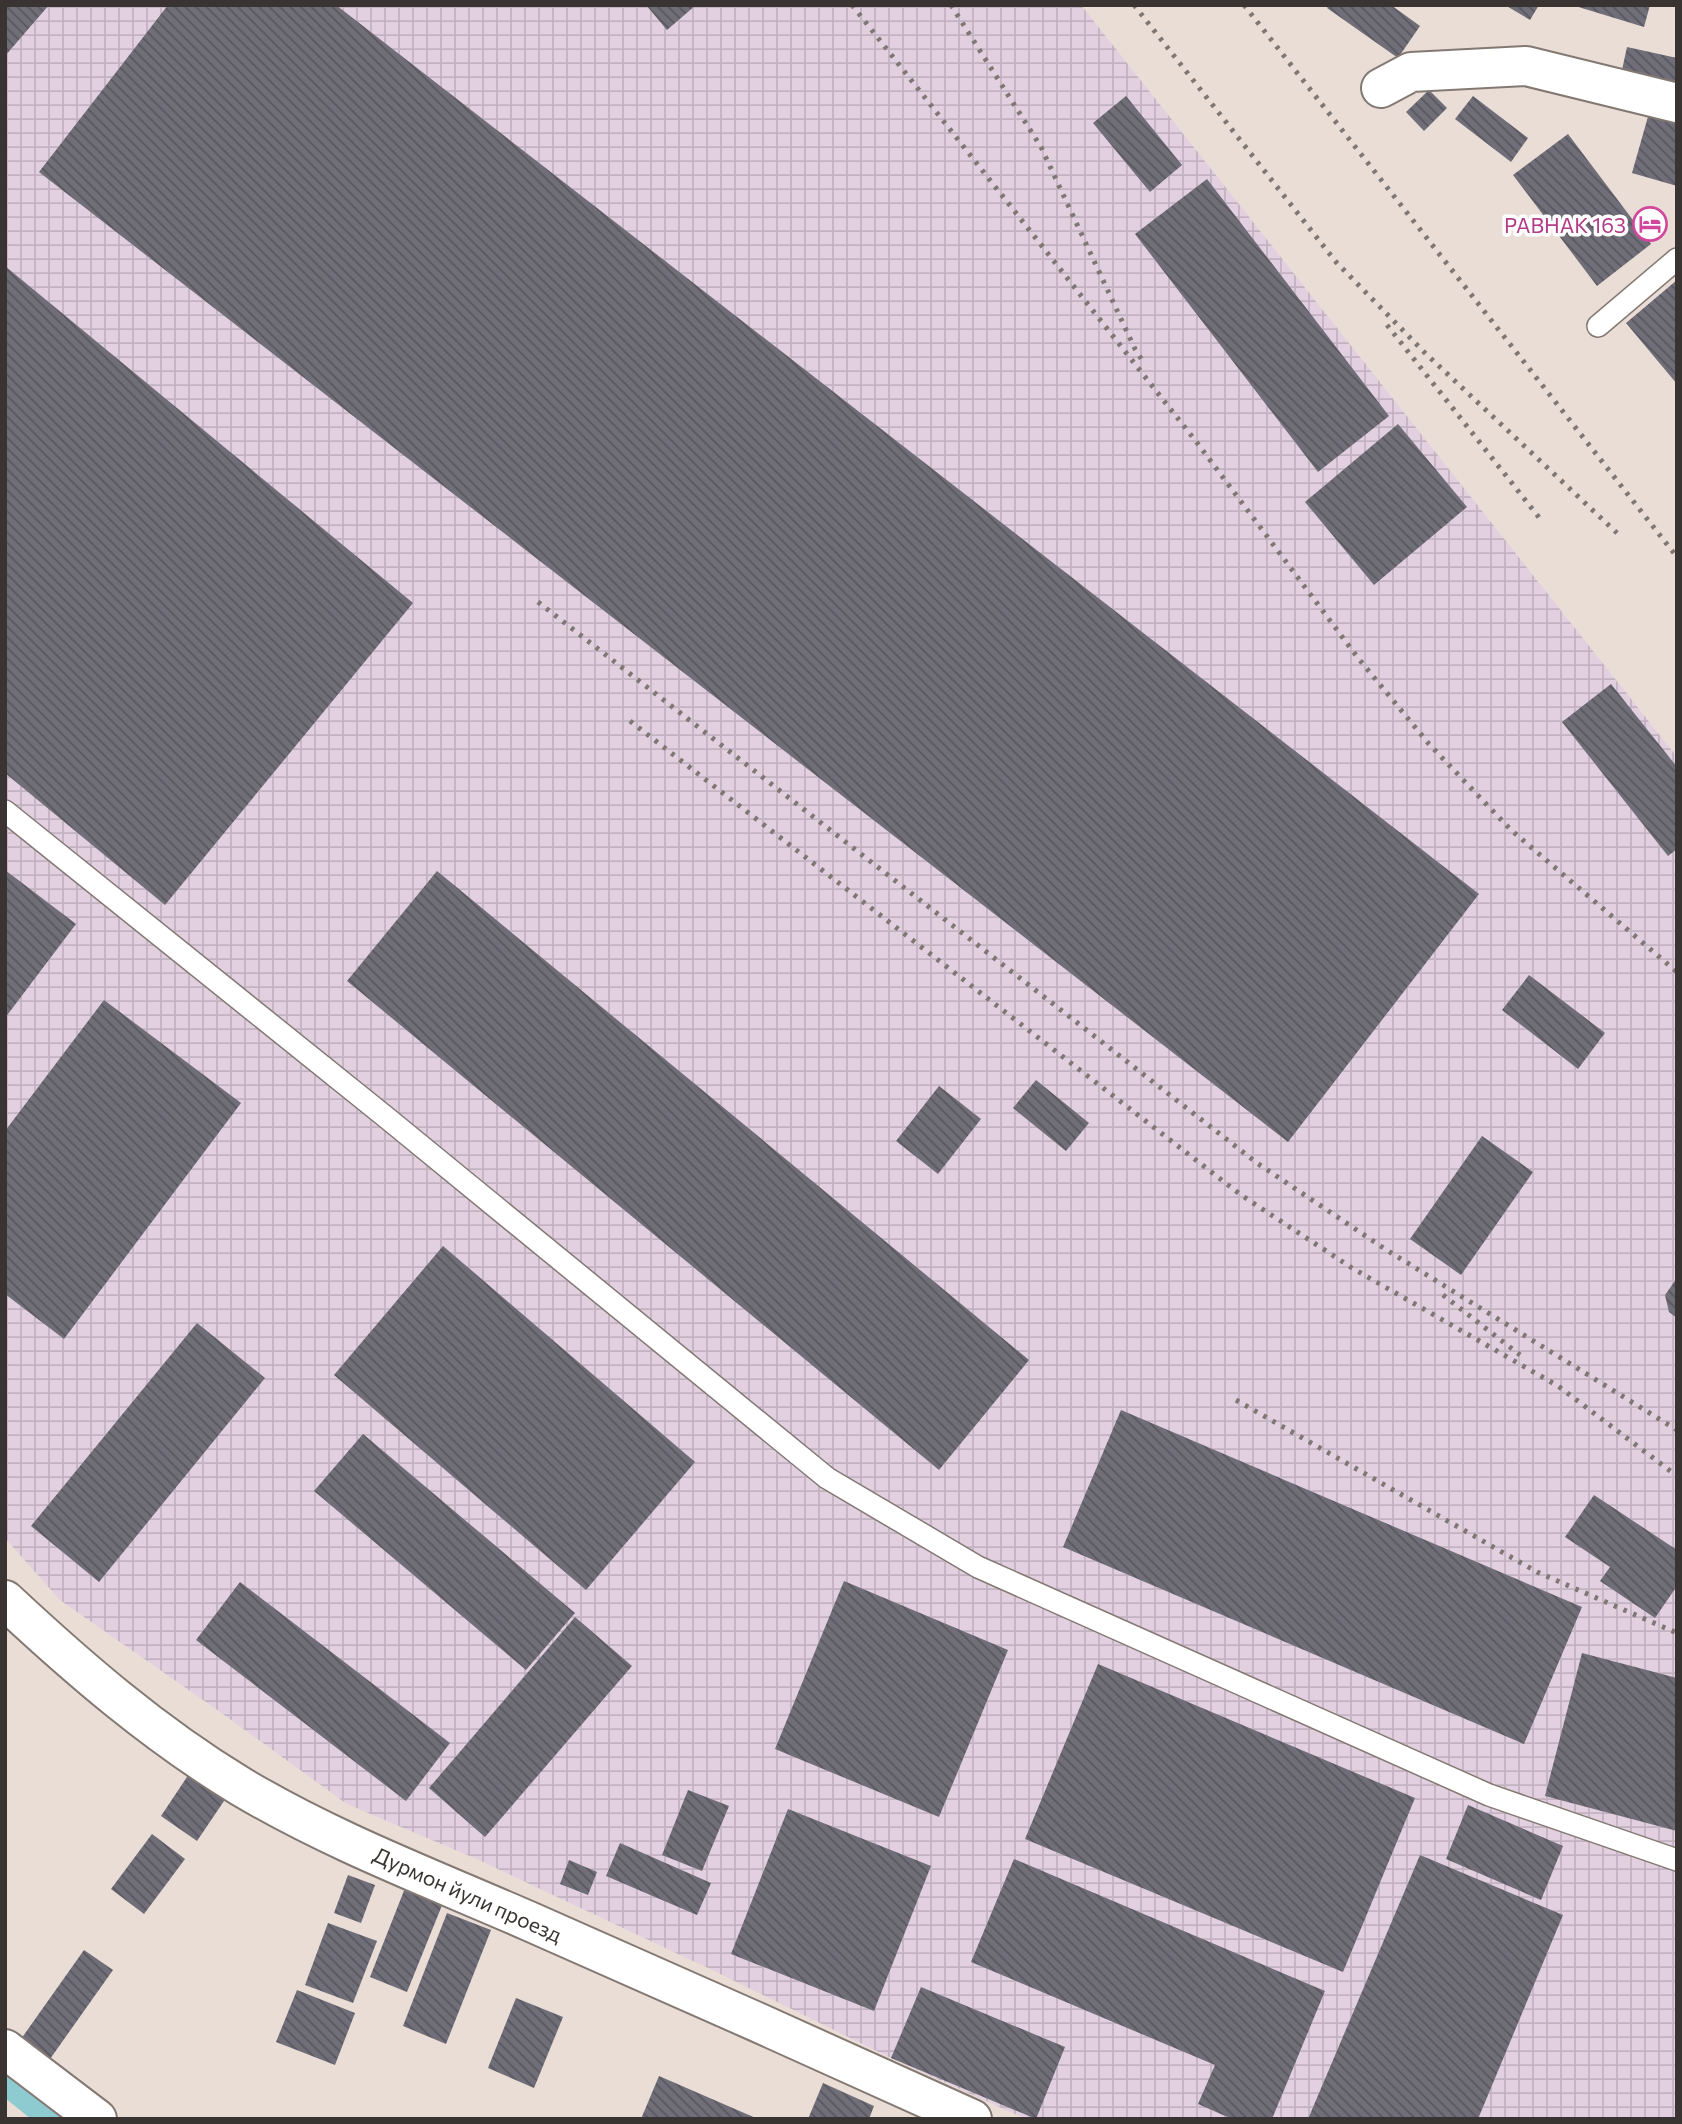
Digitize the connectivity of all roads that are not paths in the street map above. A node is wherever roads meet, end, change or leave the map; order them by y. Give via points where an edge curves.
1 (1381, 88) dead end
2 (1677, 103) edge
3 (1677, 259) edge
4 (1598, 326) dead end
5 (5, 811) edge
6 (5, 1600) edge
7 (1677, 1860) edge
8 (5, 2049) edge
9 (97, 2119) edge
10 (972, 2119) edge

1 - 2 street via 1411,72 1526,66
3 - 4 lane
5 - 7 lane via 827,1478 978,1567 1489,1795
6 - 10 street, Дурмон йули проезд via 76,1667 176,1745 313,1826
8 - 9 street

